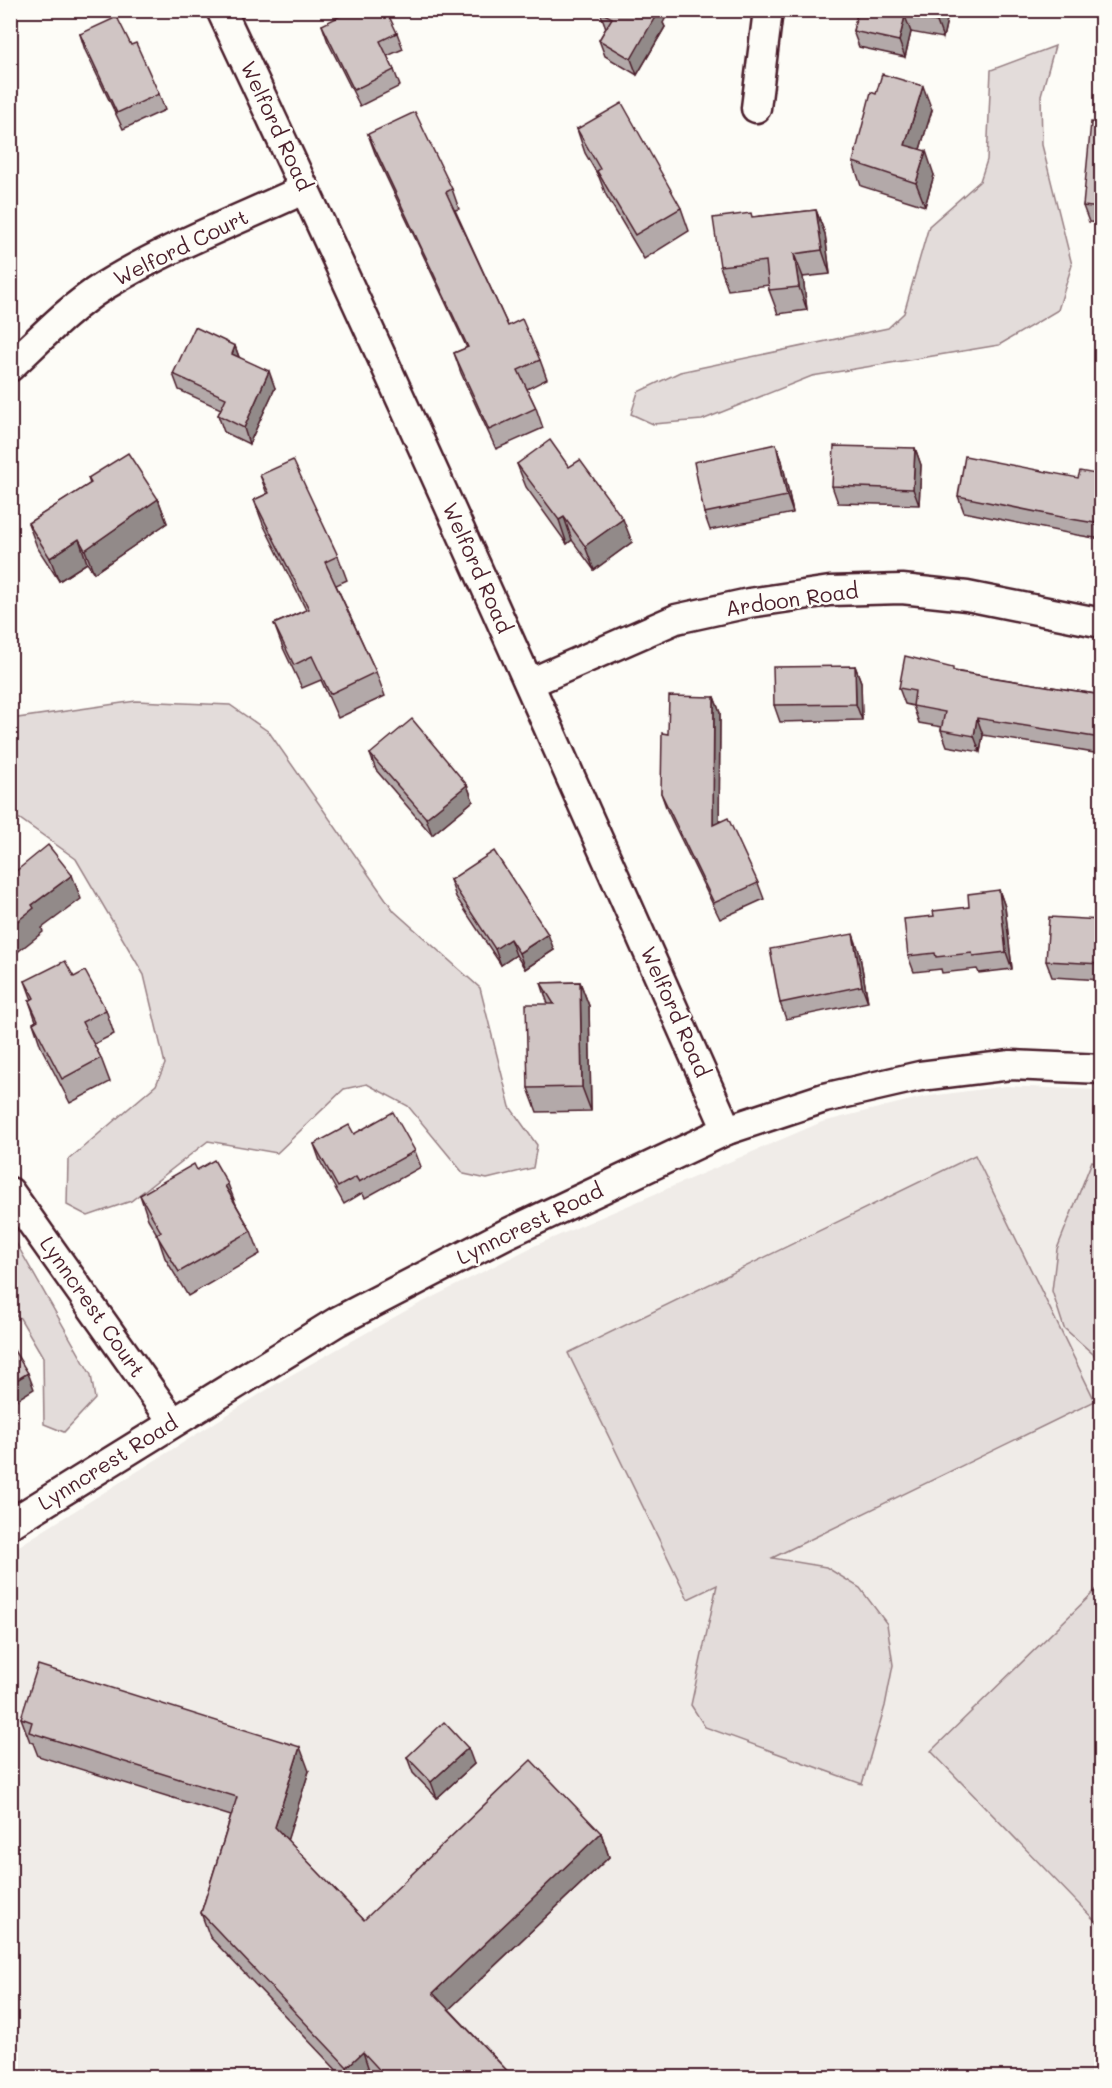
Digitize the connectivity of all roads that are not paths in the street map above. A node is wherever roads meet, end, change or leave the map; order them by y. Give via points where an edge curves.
1 (221, 10) edge
2 (768, 10) edge
3 (756, 108) dead end
4 (305, 189) junction
5 (10, 367) edge
6 (1101, 623) edge
7 (530, 683) junction
8 (1101, 1069) edge
9 (727, 1130) junction
10 (10, 1192) edge
11 (173, 1422) junction
12 (10, 1524) edge

1 - 4 street, Welford Road
2 - 3 street
4 - 5 street, Welford Court via 150,260 102,287 57,322
4 - 7 street, Welford Road
6 - 7 street, Ardoon Road via 967,596 902,589 830,591 676,619
7 - 9 street, Welford Road
8 - 9 street, Lynncrest Road via 1011,1065 920,1076 824,1098
9 - 11 street, Lynncrest Road via 506,1234 338,1321
10 - 11 street, Lynncrest Court
11 - 12 street, Lynncrest Road

